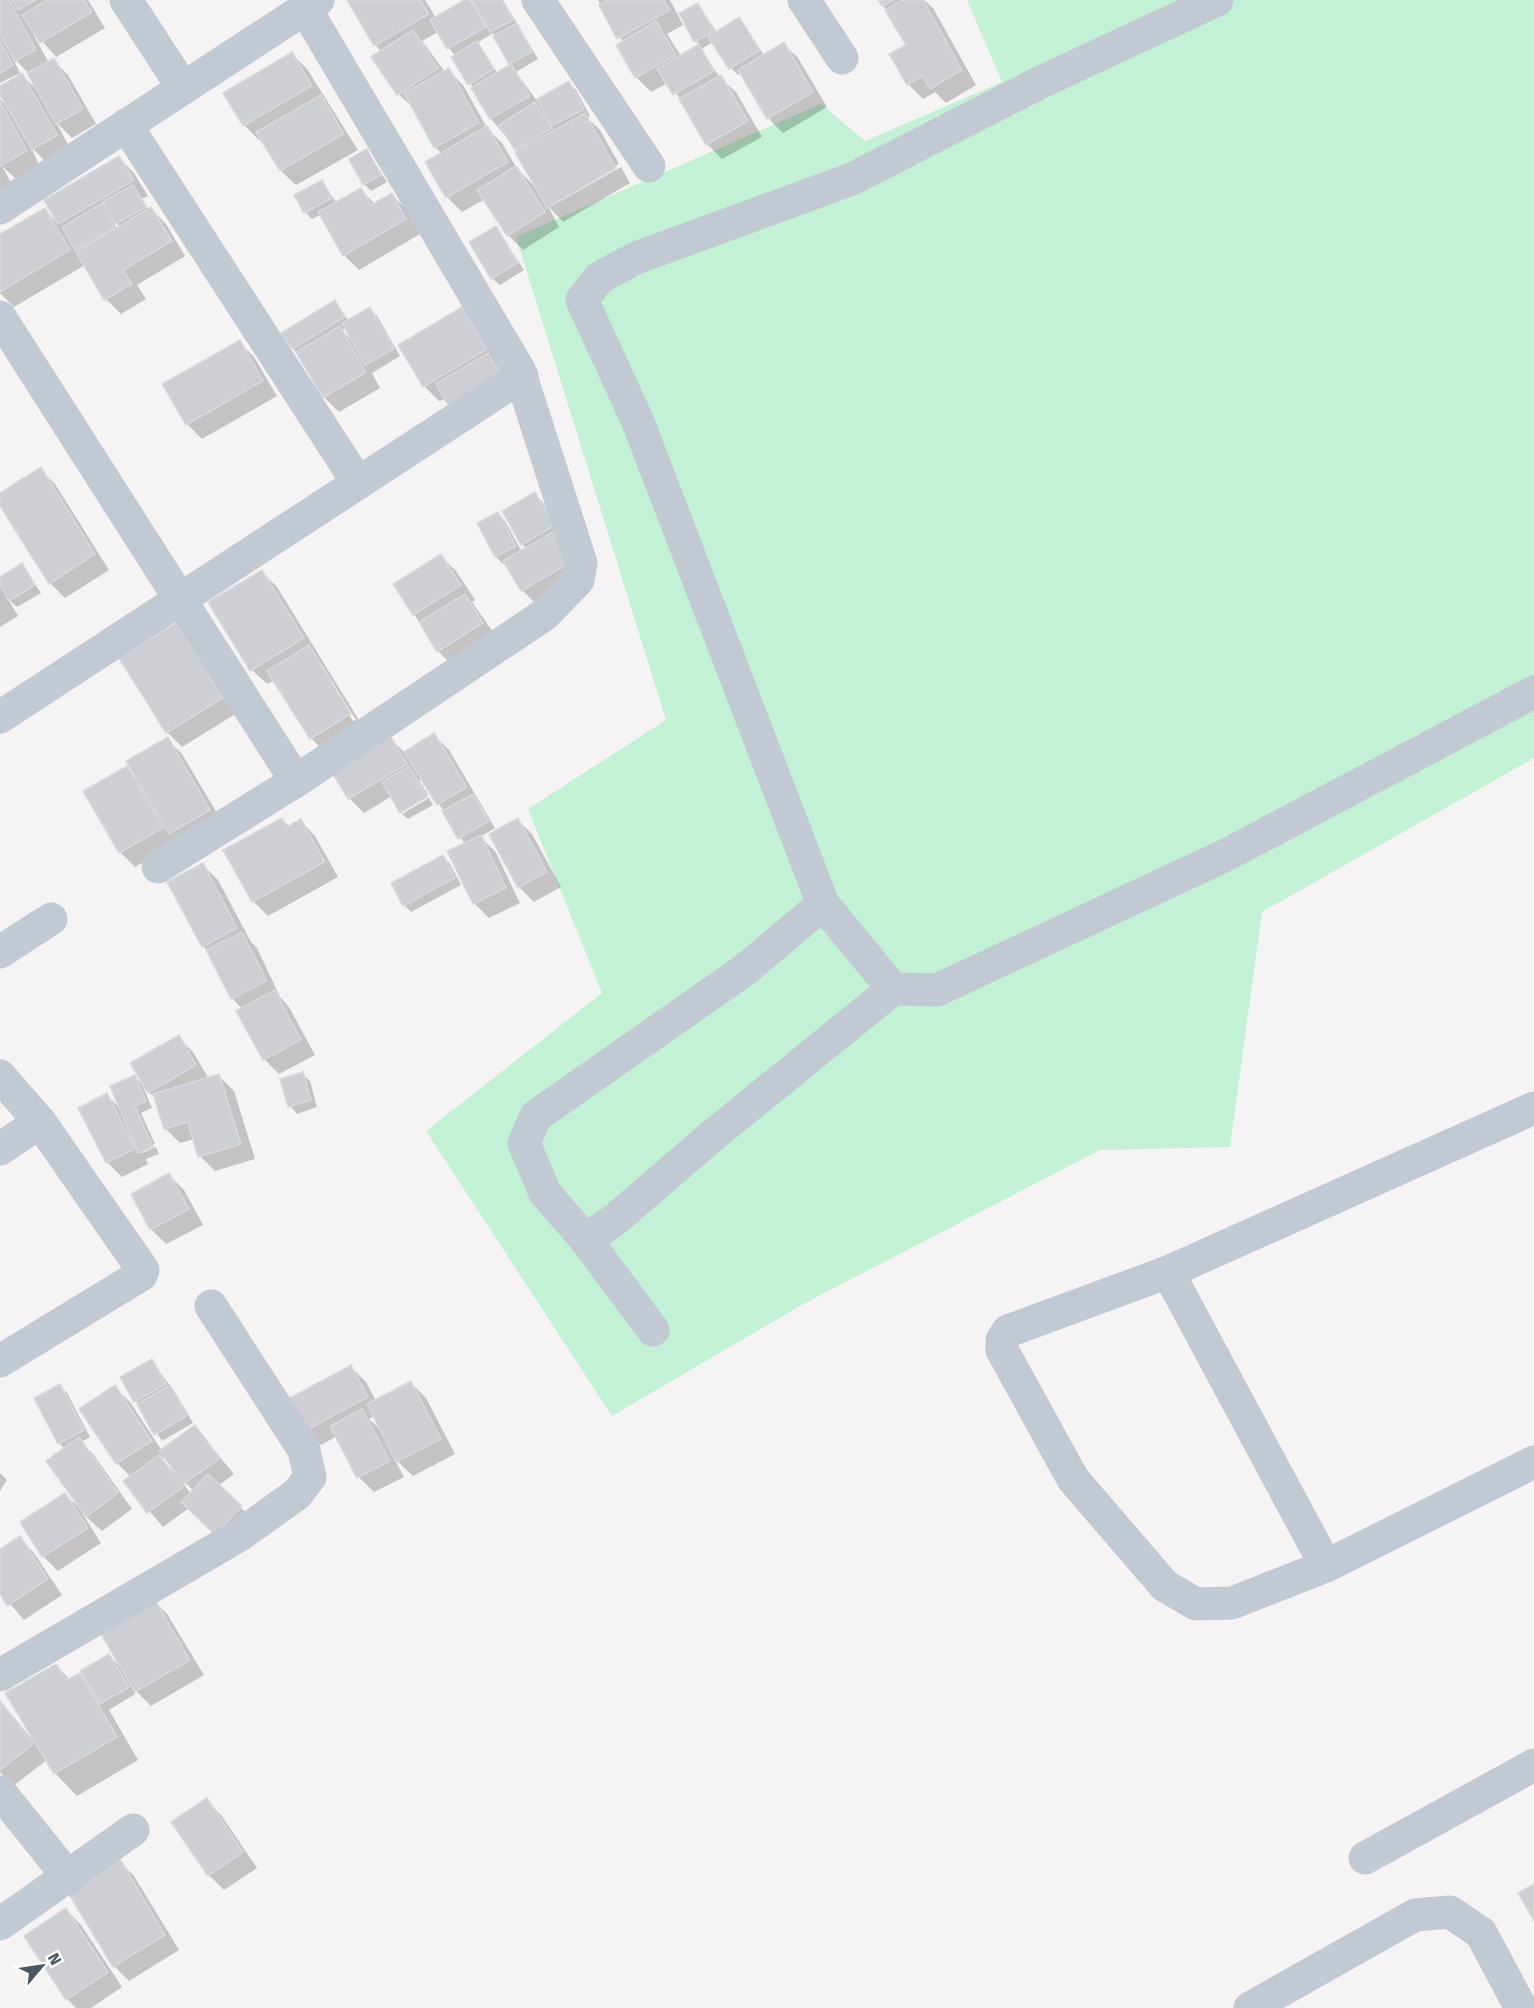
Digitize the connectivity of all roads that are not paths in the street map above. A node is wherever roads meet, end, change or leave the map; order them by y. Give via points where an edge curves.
1 (126, 0) edge
2 (538, 0) edge
3 (804, 0) edge
4 (1217, 0) edge
5 (312, 4) edge
6 (842, 58) dead end
7 (183, 88) junction
8 (126, 125) junction
9 (649, 166) dead end
10 (0, 208) edge
11 (0, 317) edge
12 (522, 376) junction
13 (358, 483) junction
14 (179, 600) junction
15 (1534, 692) edge
16 (1, 714) edge
17 (296, 781) junction
18 (158, 867) dead end
19 (823, 903) junction
20 (51, 919) dead end
21 (0, 952) edge
22 (893, 988) junction
23 (0, 1076) edge
24 (1534, 1108) edge
25 (40, 1122) junction
26 (0, 1149) edge
27 (586, 1240) junction
28 (1168, 1272) junction
29 (211, 1306) dead end
30 (653, 1330) dead end
31 (0, 1361) edge
32 (1534, 1462) edge
33 (1326, 1566) junction
34 (0, 1675) edge
35 (1534, 1765) edge
36 (2, 1799) edge
37 (134, 1830) dead end
38 (1365, 1858) dead end
39 (69, 1878) junction
40 (0, 1924) edge
41 (1250, 2008) edge
42 (1521, 2008) edge

1 - 7 street
2 - 9 street
3 - 6 street
4 - 19 street via 1041,82 852,179 636,258 599,278 582,300 638,422
5 - 7 street
5 - 12 street
7 - 8 street
8 - 10 street
8 - 13 street
11 - 14 street
12 - 13 street
12 - 17 street via 581,564 578,580 544,615
13 - 14 street
14 - 16 street
14 - 17 street
15 - 22 street via 1226,855 982,971 937,990
17 - 18 street
19 - 22 street
19 - 27 street via 746,969 536,1116 524,1143 545,1193
20 - 21 street
22 - 27 street
23 - 25 street
24 - 28 street
25 - 26 street
25 - 31 street via 143,1270 141,1275
27 - 30 street
28 - 33 street
28 - 33 street via 1008,1331 1002,1340 1002,1350 1073,1479 1165,1586 1196,1604 1232,1603
29 - 34 street via 304,1450 310,1477 297,1494 240,1535
32 - 33 street
35 - 38 street
36 - 39 street
37 - 39 street
39 - 40 street
41 - 42 street via 1415,1914 1450,1912 1481,1933

